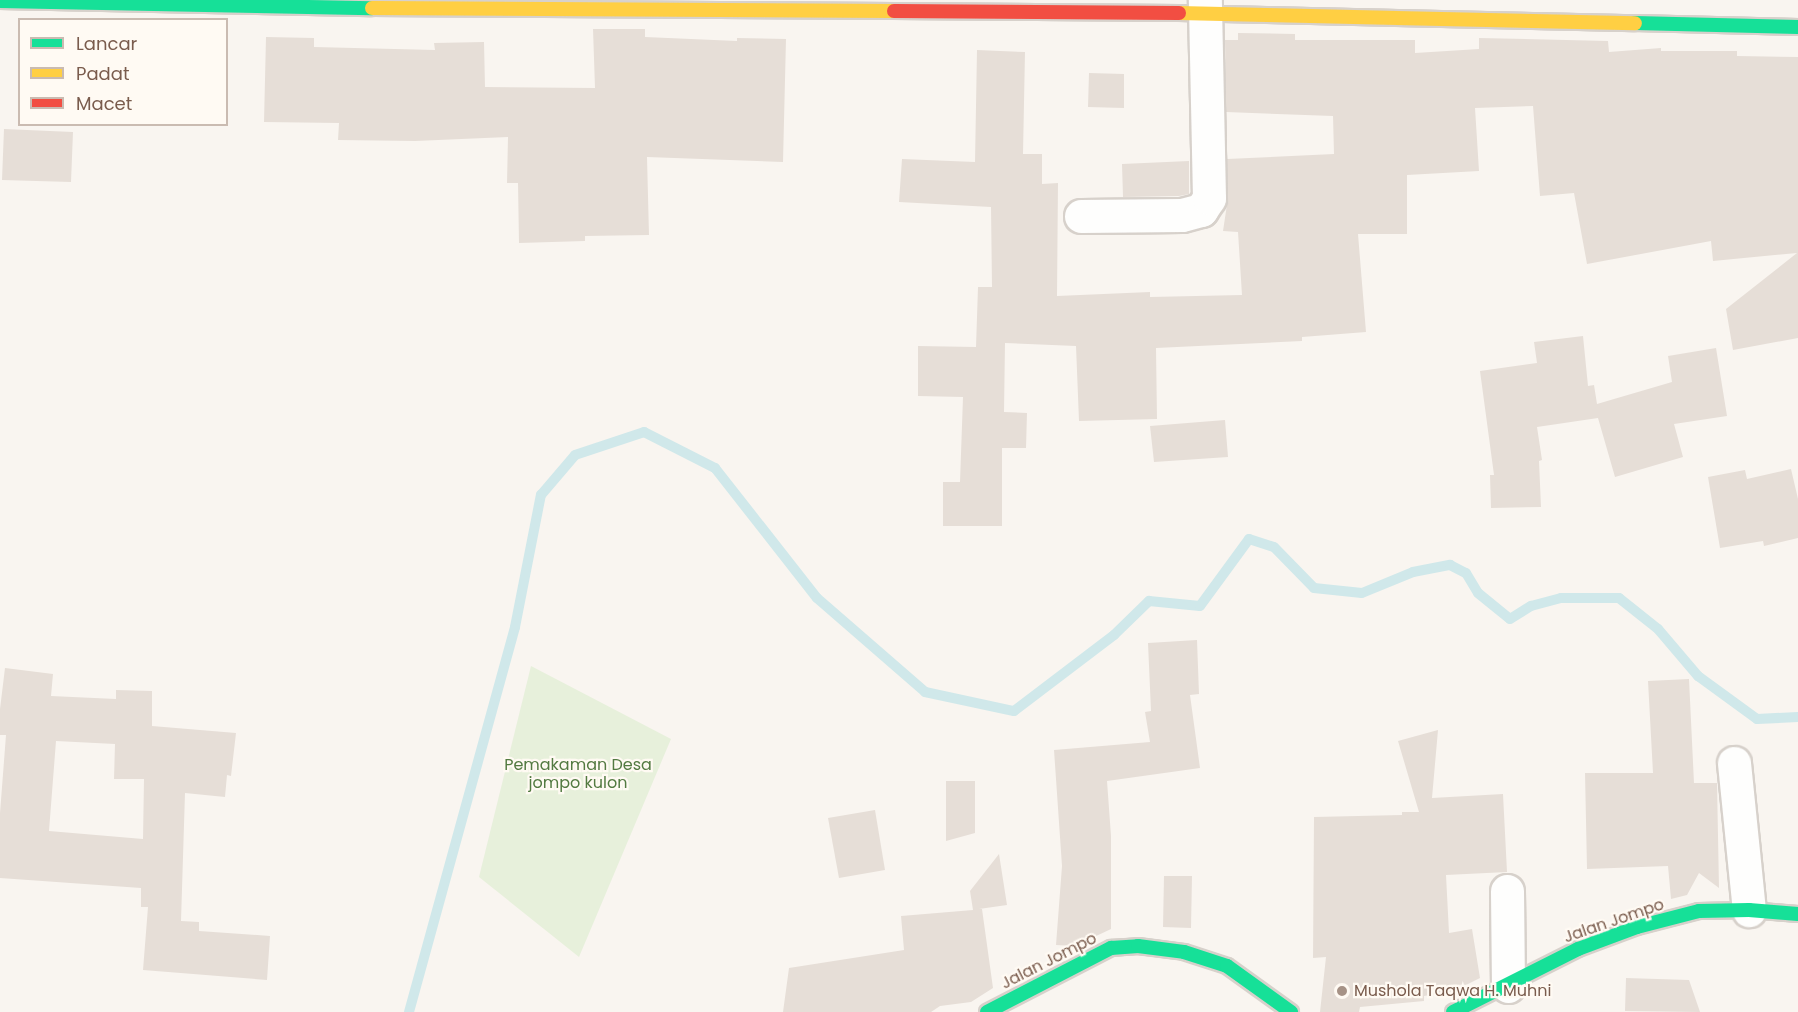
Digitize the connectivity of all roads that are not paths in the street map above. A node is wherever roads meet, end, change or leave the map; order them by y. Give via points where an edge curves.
1 (0, 1) edge
2 (1206, 7) edge
3 (1798, 27) edge
4 (1081, 216) dead end
5 (1734, 763) dead end
6 (1507, 891) dead end
7 (1749, 910) junction
8 (1798, 914) edge
9 (1508, 986) junction
10 (987, 1012) edge
11 (1291, 1012) edge
12 (1453, 1012) edge

1 - 2 street via 424,9
2 - 3 street
2 - 4 street via 1209,198 1201,210 1182,215
5 - 7 street
6 - 9 street
7 - 8 street, Jalan Jompo
7 - 9 street, Jalan Jompo via 1699,911 1637,927 1578,949
9 - 12 street, Jalan Jompo
10 - 11 street, Jalan Jompo via 1112,948 1137,946 1184,952 1227,966

